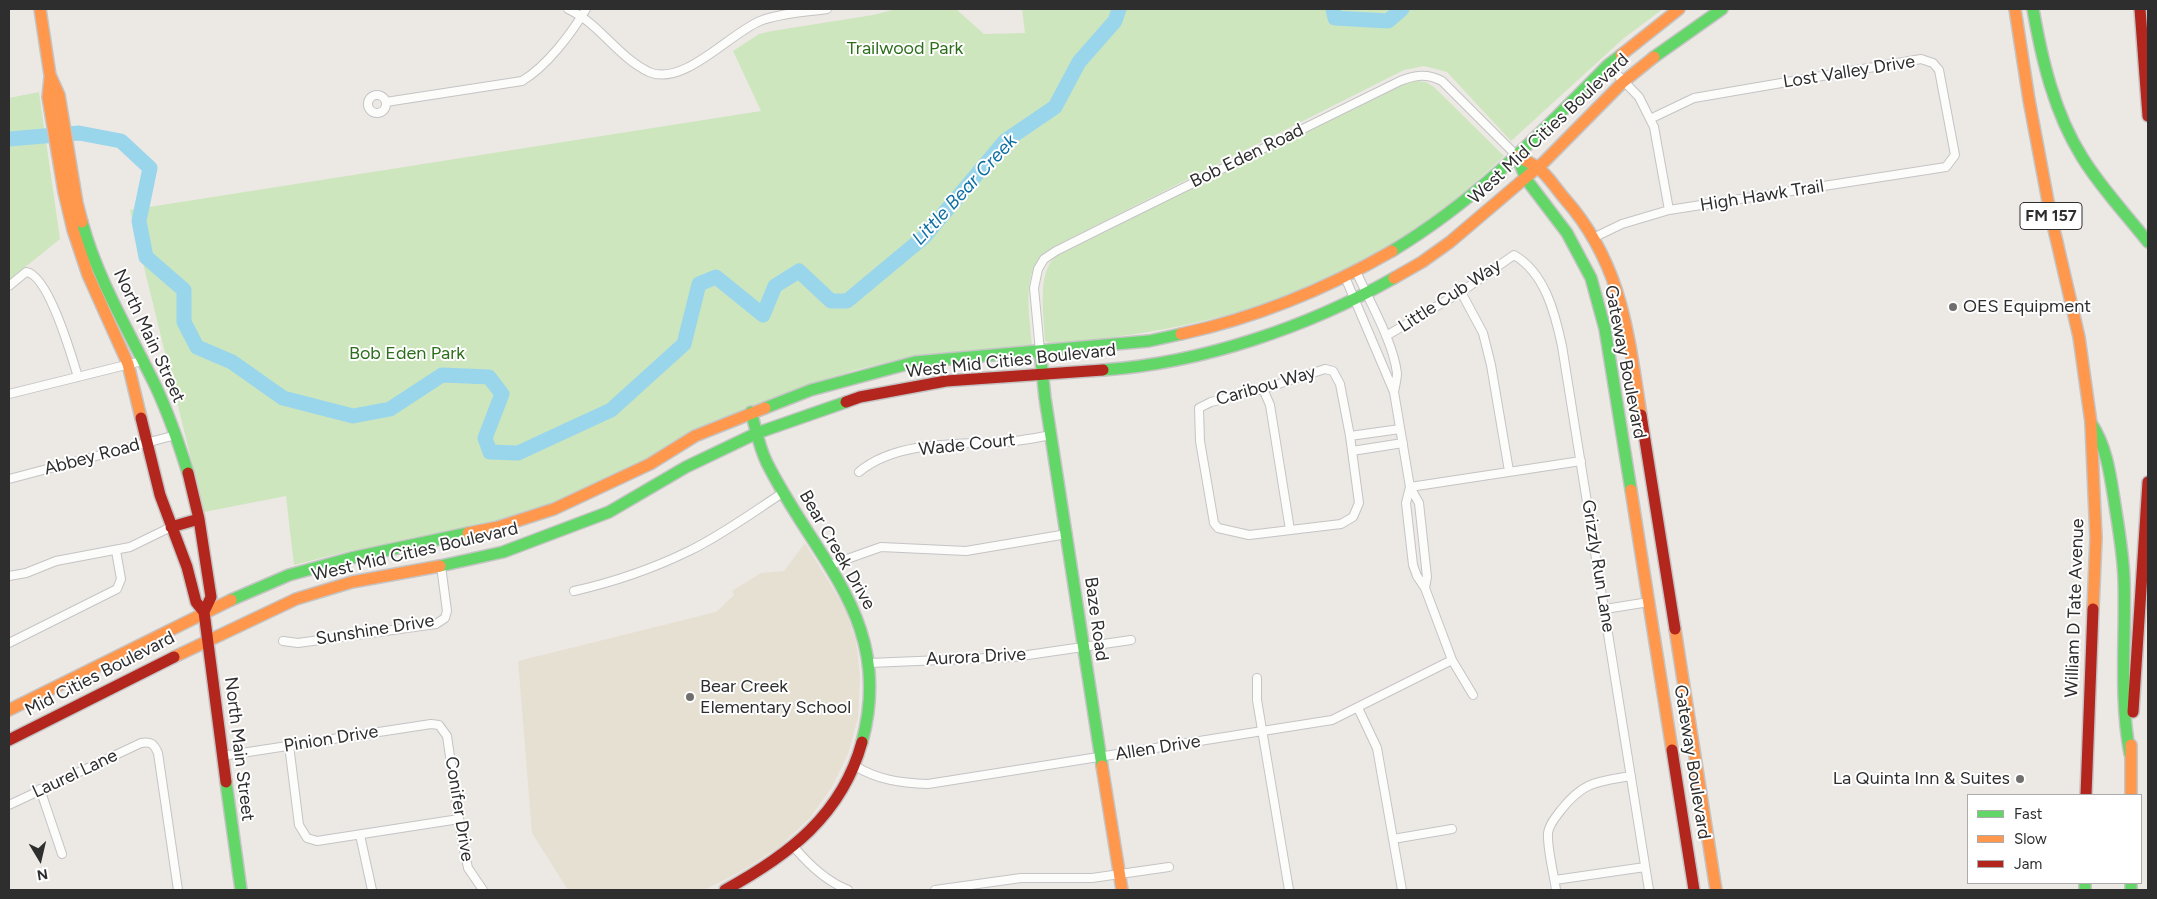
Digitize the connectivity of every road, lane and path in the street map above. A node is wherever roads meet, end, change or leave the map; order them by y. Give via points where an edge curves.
1 (40, 9) edge
2 (568, 9) edge
3 (586, 9) edge
4 (827, 9) edge
5 (1679, 9) edge
6 (1722, 9) edge
7 (2015, 9) edge
8 (2033, 9) edge
9 (2140, 9) edge
10 (781, 12) edge
11 (582, 17) junction
12 (1608, 65) junction
13 (1623, 82) junction
14 (386, 102) dead end
15 (2148, 116) edge
16 (1650, 119) junction
17 (1517, 156) junction
18 (1538, 168) junction
19 (1936, 169) joint
20 (67, 176) junction
21 (1526, 179) junction
22 (1669, 210) junction
23 (1593, 238) junction
24 (2148, 242) edge
25 (1514, 255) joint
26 (1356, 271) junction
27 (1344, 277) junction
28 (9, 286) edge
29 (1461, 292) junction
30 (1366, 293) junction
31 (1355, 299) junction
32 (1386, 336) junction
33 (1040, 351) junction
34 (142, 360) junction
35 (128, 364) junction
36 (1042, 374) junction
37 (78, 377) junction
38 (1263, 389) junction
39 (1394, 392) junction
40 (9, 394) edge
41 (751, 412) junction
42 (2091, 423) junction
43 (1400, 429) junction
44 (757, 433) junction
45 (176, 435) junction
46 (1051, 435) junction
47 (1350, 436) junction
48 (148, 442) junction
49 (1403, 443) junction
50 (1352, 451) junction
51 (1581, 461) junction
52 (1509, 471) junction
53 (858, 472) dead end
54 (9, 479) edge
55 (2148, 482) edge
56 (1410, 487) junction
57 (784, 492) junction
58 (199, 519) junction
59 (171, 527) junction
60 (1290, 530) junction
61 (1067, 534) junction
62 (116, 551) junction
63 (830, 565) junction
64 (441, 566) junction
65 (9, 576) edge
66 (1425, 588) junction
67 (574, 591) dead end
68 (1670, 598) junction
69 (1649, 602) junction
70 (1604, 609) junction
71 (204, 612) junction
72 (207, 640) junction
73 (1131, 640) dead end
74 (283, 641) dead end
75 (9, 643) edge
76 (1082, 646) junction
77 (1452, 660) junction
78 (869, 663) junction
79 (1257, 678) dead end
80 (1473, 695) dead end
81 (1358, 708) junction
82 (9, 710) edge
83 (440, 725) joint
84 (1263, 732) junction
85 (9, 740) edge
86 (289, 745) junction
87 (2130, 754) junction
88 (222, 756) junction
89 (1101, 757) junction
90 (855, 766) junction
91 (1631, 776) junction
92 (40, 789) junction
93 (2086, 794) edge
94 (2131, 794) edge
95 (9, 805) edge
96 (459, 819) junction
97 (1452, 829) dead end
98 (360, 835) junction
99 (1393, 839) junction
100 (794, 847) junction
101 (62, 854) dead end
102 (1169, 867) dead end
103 (1646, 867) junction
104 (1120, 874) junction
105 (1555, 880) junction
106 (962, 888) edge
107 (178, 890) edge
108 (241, 890) edge
109 (372, 890) edge
110 (483, 890) edge
111 (725, 890) edge
112 (848, 890) edge
113 (935, 890) edge
114 (1122, 890) edge
115 (1289, 890) edge
116 (1402, 890) edge
117 (1556, 890) edge
118 (1649, 890) edge
119 (1694, 890) edge
120 (1716, 890) edge

1 - 20 main road, North Main Street
2 - 11 street
3 - 11 street
4 - 10 street
5 - 12 main road, West Mid Cities Boulevard
6 - 13 main road, West Mid Cities Boulevard
7 - 42 main road, FM 157 via 2050,212 2079,337
8 - 24 main road via 2050,88 2065,124 2083,158
9 - 15 main road
10 - 11 street via 745,28 685,71 666,75 650,72 625,56
11 - 14 street via 546,62 522,81
12 - 13 street
12 - 17 main road, West Mid Cities Boulevard
13 - 16 street via 1638,97
13 - 18 main road, West Mid Cities Boulevard
16 - 19 street, Lost Valley Drive via 1694,98 1921,59 1933,63 1939,70 1955,155 1946,167
16 - 22 street
17 - 18 main road, Gateway Boulevard
17 - 21 main road, Gateway Boulevard
17 - 26 main road, West Mid Cities Boulevard via 1429,229
17 - 33 street, Bob Eden Road via 1442,81 1423,75 1400,81 1044,259 1034,288
18 - 21 main road, West Mid Cities Boulevard
18 - 23 main road, Gateway Boulevard via 1581,217
19 - 22 street, High Hawk Trail
20 - 34 main road, North Main Street via 101,277
20 - 35 main road, North Main Street via 69,217 80,253
21 - 30 main road, West Mid Cities Boulevard via 1422,262
21 - 69 main road, Gateway Boulevard via 1568,233 1591,278 1605,329
22 - 23 street, High Hawk Trail via 1622,224
23 - 68 main road, Gateway Boulevard via 1602,251 1626,323
25 - 29 street, Little Cub Way
25 - 51 street, Grizzly Run Lane via 1525,261 1538,278 1557,324
26 - 27 main road, West Mid Cities Boulevard
26 - 30 street
27 - 31 street
27 - 33 main road, West Mid Cities Boulevard via 1254,315 1200,330 1120,345
28 - 37 street via 30,272 45,290
29 - 32 street, Little Cub Way
29 - 52 street via 1483,333
30 - 31 main road, West Mid Cities Boulevard
30 - 32 street
31 - 36 main road, West Mid Cities Boulevard via 1308,320 1222,349 1121,368
31 - 39 street
32 - 39 street via 1397,374
33 - 36 main road, Baze Road
33 - 41 main road, West Mid Cities Boulevard via 915,362 811,390
34 - 35 street
34 - 45 main road, North Main Street
35 - 37 street
35 - 48 main road, North Main Street
36 - 44 main road, West Mid Cities Boulevard via 946,382 860,397
36 - 46 main road, Baze Road
37 - 40 street
38 - 47 street, Caribou Way via 1325,368 1333,370 1340,384
38 - 60 street via 1270,405
38 - 60 street, Caribou Way via 1210,402 1199,408 1200,441 1214,523 1218,528 1249,535
39 - 43 street
41 - 44 main road, Bear Creek Drive
41 - 71 main road, West Mid Cities Boulevard via 695,436 650,464 554,509 498,528 296,572
42 - 87 main road, FM 157 via 2100,436 2121,546 2124,722
42 - 93 main road, William D Tate Avenue via 2096,538
43 - 47 street
43 - 49 street
44 - 57 main road, Bear Creek Drive via 766,461
44 - 64 main road, West Mid Cities Boulevard via 686,466 609,512 503,552
45 - 48 street, Abbey Road
45 - 58 main road, North Main Street
46 - 53 street, Wade Court via 1006,442 929,446 883,457
46 - 61 main road, Baze Road
47 - 50 street
48 - 54 street, Abbey Road
48 - 59 main road, North Main Street
49 - 50 street
49 - 56 street
50 - 60 street via 1359,503 1353,517 1341,524
51 - 52 street
51 - 70 street, Grizzly Run Lane
52 - 56 street
55 - 87 main road
56 - 66 street via 1419,502
56 - 66 street via 1406,503 1413,565
57 - 63 main road, Bear Creek Drive
57 - 67 street via 690,550 643,571
58 - 59 main road
58 - 71 main road, North Main Street via 211,597
59 - 62 street
59 - 71 main road, North Main Street via 188,567 196,602
61 - 63 street via 966,551 881,547
61 - 76 main road, Baze Road
62 - 65 street via 56,561
62 - 75 street via 121,579 117,589
63 - 78 main road, Bear Creek Drive via 857,615
64 - 72 main road, West Mid Cities Boulevard via 352,582 296,599
64 - 74 street, Sunshine Drive via 447,611 445,618 436,624 298,643
66 - 77 street
68 - 69 main road
68 - 120 main road, Gateway Boulevard
69 - 70 street
69 - 119 main road, Gateway Boulevard
70 - 91 street, Grizzly Run Lane
71 - 72 main road, North Main Street
71 - 82 main road, West Mid Cities Boulevard
72 - 85 main road, Mid Cities Boulevard
72 - 88 main road, North Main Street
73 - 76 street, Aurora Drive
76 - 78 street, Aurora Drive via 1014,657
76 - 89 main road, Baze Road
77 - 80 street
77 - 81 street, Allen Drive
78 - 90 main road, Bear Creek Drive via 870,709
79 - 84 street
81 - 84 street, Allen Drive via 1332,720
81 - 99 street via 1377,748
83 - 86 street, Pinion Drive
83 - 96 street, Conifer Drive via 447,736
84 - 89 street, Allen Drive
84 - 115 street
86 - 88 street, Pinion Drive
86 - 98 street via 299,825 306,838 317,841
87 - 94 main road
88 - 108 main road, North Main Street
89 - 90 street, Allen Drive via 928,784 883,779
89 - 104 main road, Baze Road
90 - 100 main road, Bear Creek Drive via 826,812
91 - 103 street, Grizzly Run Lane
91 - 105 street via 1595,782 1582,788 1552,821 1548,832
92 - 95 street, Laurel Lane
92 - 101 street
92 - 107 street, Laurel Lane via 142,743 155,745
96 - 98 street
96 - 110 street, Conifer Drive via 468,868
97 - 99 street
98 - 109 street
99 - 116 street
100 - 111 main road, Bear Creek Drive
100 - 112 street via 821,875
102 - 104 street
103 - 105 street
103 - 118 street, Grizzly Run Lane
104 - 106 street via 1092,878 1021,878
104 - 114 main road, Baze Road
105 - 117 street
106 - 113 street

